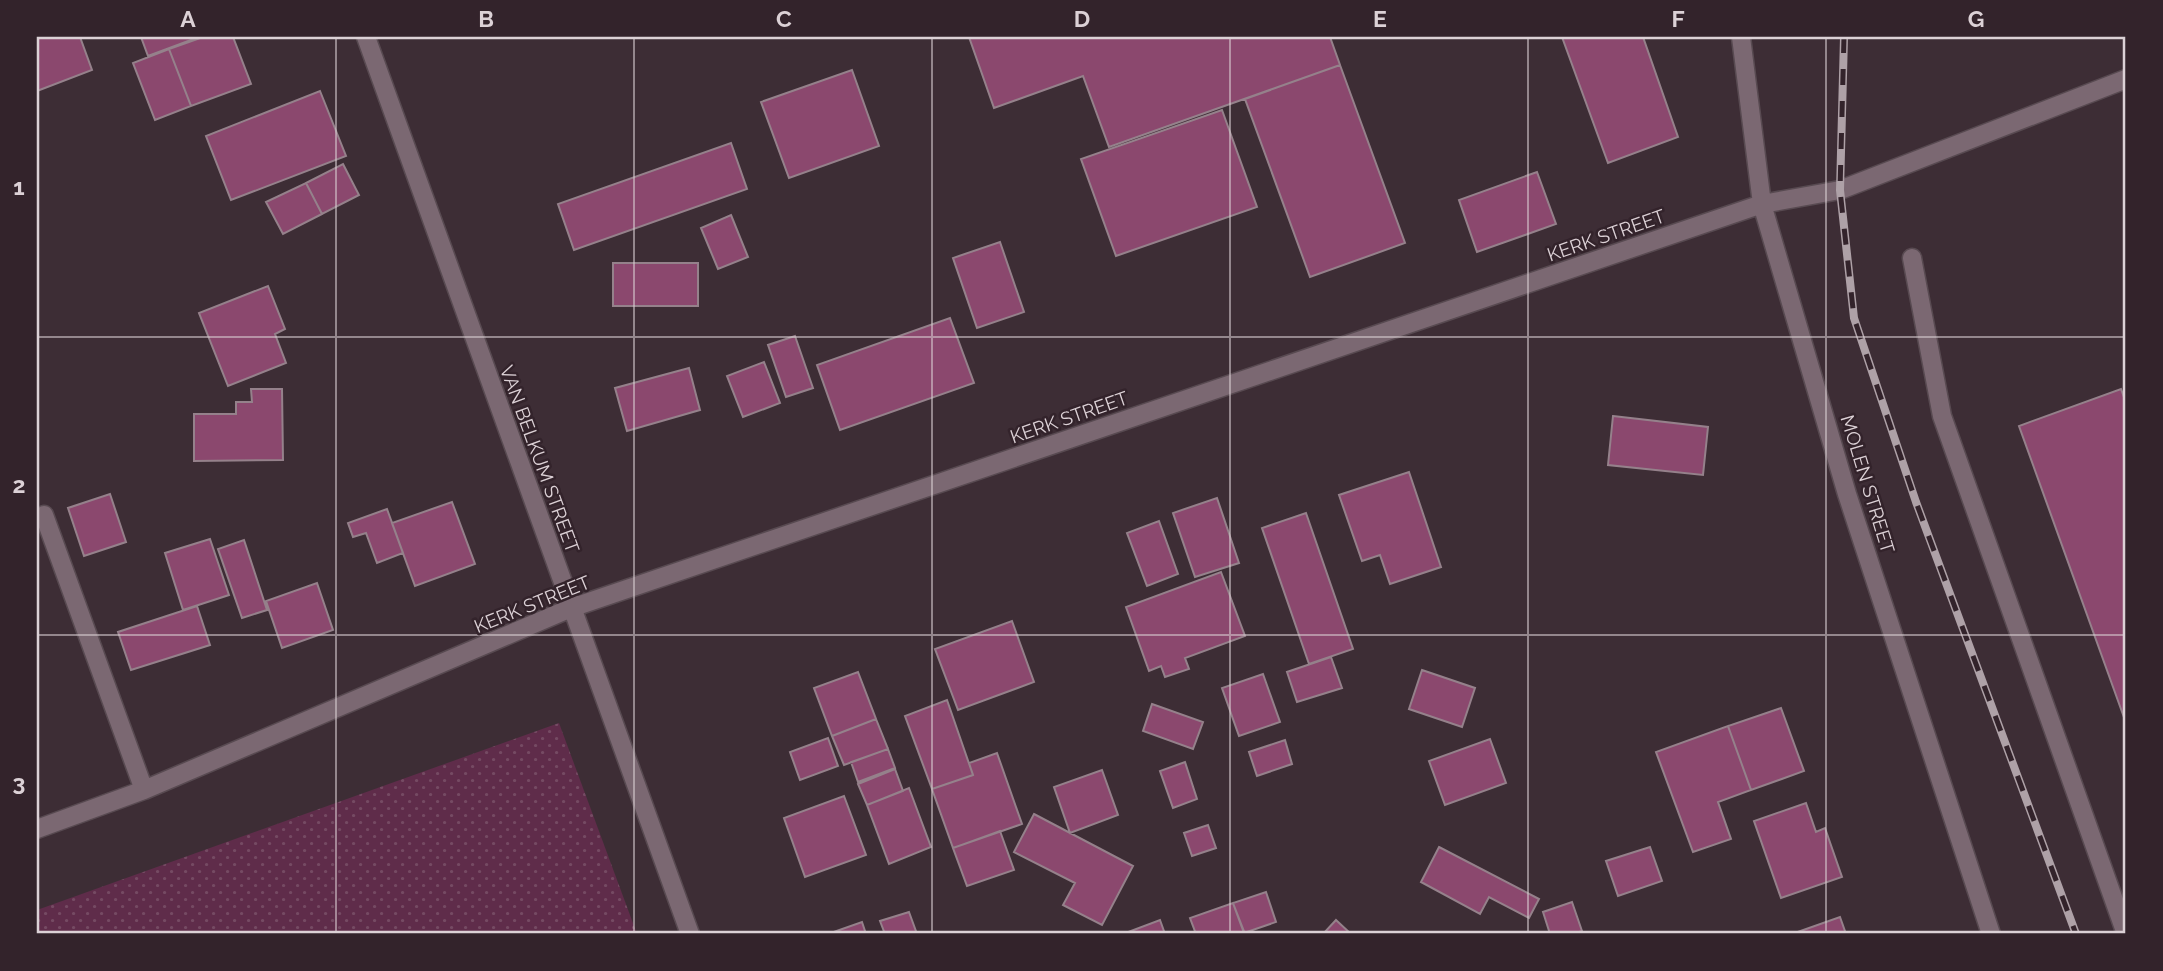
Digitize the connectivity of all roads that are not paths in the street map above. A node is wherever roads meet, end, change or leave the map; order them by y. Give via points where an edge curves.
1 (366, 37) edge
2 (1741, 37) edge
3 (2126, 79) edge
4 (1762, 204) junction
5 (1912, 258) dead end
6 (44, 515) dead end
7 (571, 608) junction
8 (144, 790) junction
9 (37, 830) edge
10 (690, 934) edge
11 (1991, 934) edge
12 (2126, 934) edge

1 - 7 street, VAN BELKUM STREET
2 - 4 street, MOLEN STREET
3 - 4 street, KERK STREET via 1840,190
4 - 7 street, KERK STREET
4 - 11 street, MOLEN STREET via 1847,494
5 - 12 street via 1942,416
6 - 8 street
7 - 8 street, KERK STREET
7 - 10 street, VAN BELKUM STREET
8 - 9 street, KERK STREET

